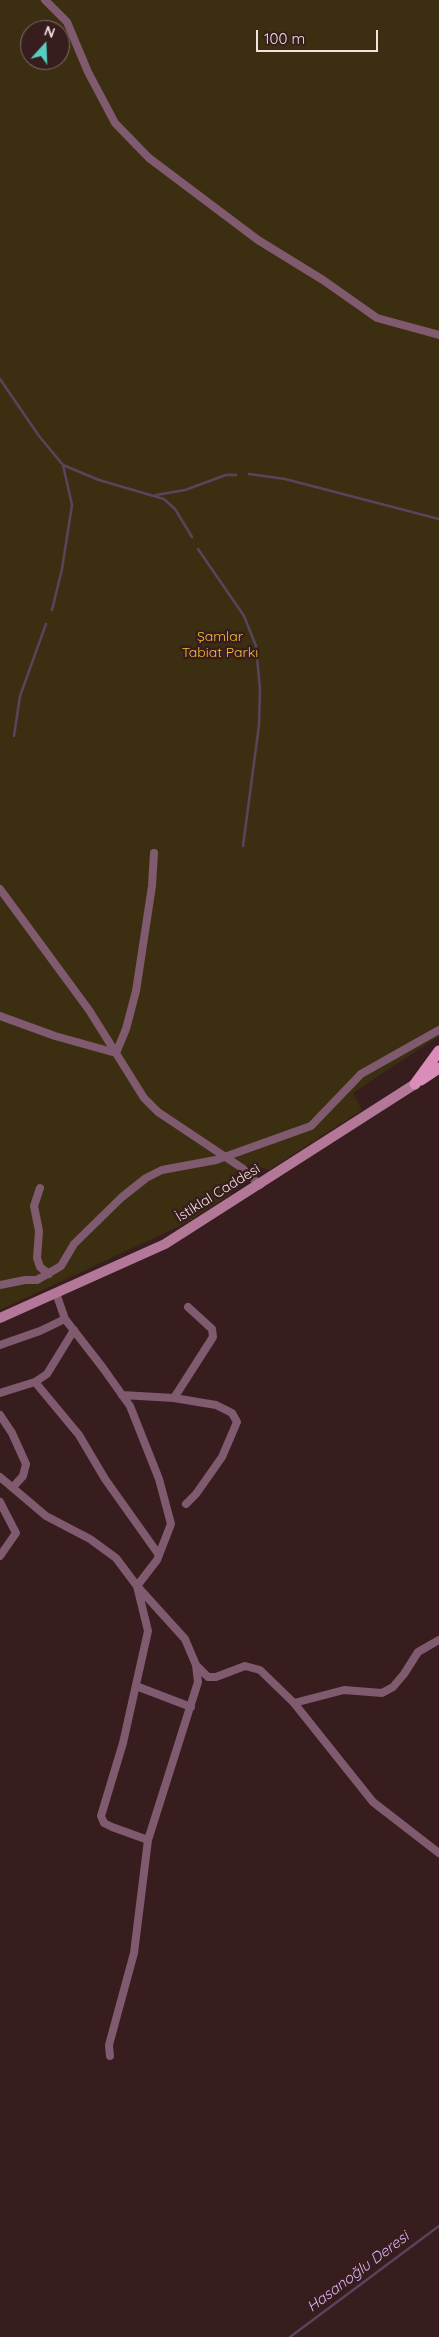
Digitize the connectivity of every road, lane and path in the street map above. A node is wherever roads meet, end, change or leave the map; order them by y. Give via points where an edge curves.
1 (44, 0) edge
2 (439, 335) edge
3 (154, 853) dead end
4 (0, 889) edge
5 (0, 1016) edge
6 (439, 1030) edge
7 (438, 1052) edge
8 (116, 1053) junction
9 (439, 1068) edge
10 (416, 1084) junction
11 (225, 1156) junction
12 (260, 1185) junction
13 (40, 1188) dead end
14 (49, 1274) junction
15 (0, 1285) edge
16 (56, 1293) junction
17 (188, 1308) dead end
18 (0, 1318) edge
19 (65, 1319) junction
20 (74, 1330) junction
21 (0, 1346) edge
22 (35, 1382) junction
23 (0, 1393) edge
24 (122, 1395) junction
25 (174, 1398) junction
26 (0, 1415) edge
27 (0, 1477) edge
28 (12, 1487) junction
29 (0, 1502) edge
30 (186, 1504) dead end
31 (159, 1555) junction
32 (0, 1556) edge
33 (137, 1586) junction
34 (439, 1640) edge
35 (196, 1665) junction
36 (136, 1686) junction
37 (294, 1703) junction
38 (190, 1707) junction
39 (148, 1840) junction
40 (439, 1853) edge
41 (110, 2056) dead end

1 - 2 street via 67,22 115,123 149,158 258,240 377,318
3 - 8 street via 136,992
4 - 8 street
5 - 8 street
6 - 11 street via 361,1074 311,1126
7 - 10 main road
8 - 11 street via 144,1098 158,1112
9 - 10 main road, İstiklal Caddesi
10 - 12 main road, İstiklal Caddesi
11 - 12 street
11 - 14 street via 207,1163 162,1170 146,1178 74,1244 62,1266
12 - 16 main road, İstiklal Caddesi via 165,1244
13 - 14 street via 34,1206 39,1231 37,1258 40,1267
14 - 15 street via 36,1280
16 - 18 main road, İstiklal Caddesi
16 - 19 street
17 - 25 street via 212,1329 213,1337
19 - 20 street
19 - 21 street
20 - 22 street via 47,1374
20 - 24 street
22 - 23 street
22 - 31 street via 79,1435 105,1479
24 - 25 street
24 - 31 street via 130,1406 159,1479 171,1524
25 - 30 street via 216,1405 232,1413 237,1422 222,1457
26 - 28 street via 26,1464 24,1476
27 - 28 street
28 - 33 street via 46,1516 90,1539 116,1558
29 - 32 street via 16,1533
31 - 33 street
33 - 35 street via 184,1639
33 - 36 street via 148,1631
34 - 37 street via 418,1652 398,1680 382,1693 344,1690
35 - 37 street via 208,1677 245,1666 260,1670
35 - 38 street via 198,1682
36 - 38 street
36 - 39 street via 101,1816 104,1823
37 - 40 street via 373,1802
38 - 39 street
39 - 41 street via 134,1954 109,2045

